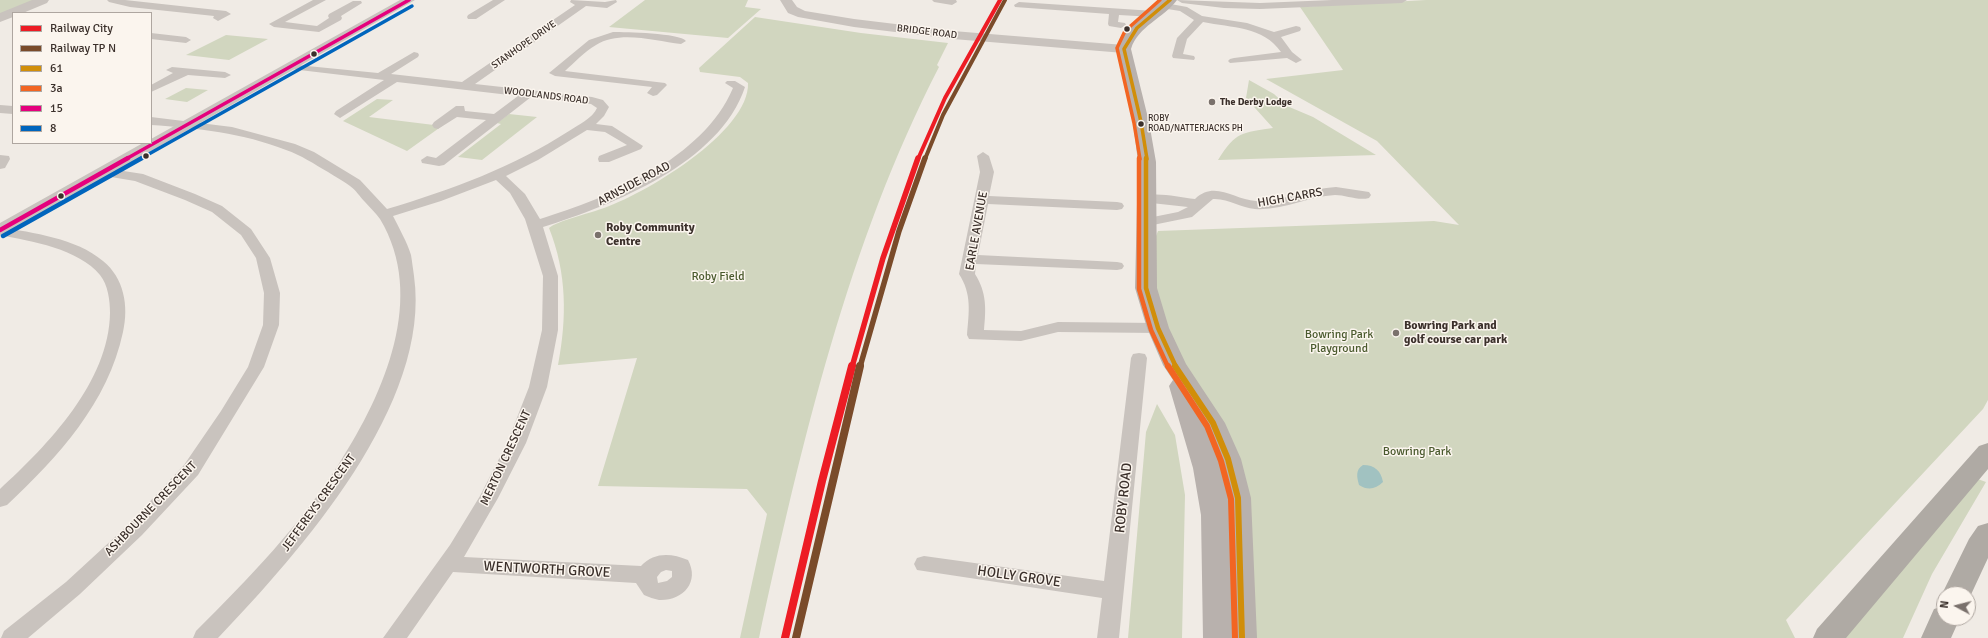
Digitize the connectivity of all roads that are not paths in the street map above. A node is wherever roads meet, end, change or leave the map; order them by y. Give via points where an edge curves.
1 (44, 0) edge
2 (112, 0) edge
3 (195, 0) edge
4 (321, 0) edge
5 (409, 0) edge
6 (500, 0) edge
7 (786, 0) edge
8 (937, 0) edge
9 (1402, 0) edge
10 (1360, 1) edge
11 (612, 2) dead end
12 (952, 2) dead end
13 (357, 3) dead end
14 (130, 4) junction
15 (1055, 4) edge
16 (1019, 5) dead end
17 (1165, 5) edge
18 (1224, 5) junction
19 (177, 9) junction
20 (117, 10) dead end
21 (1115, 11) junction
22 (15, 12) edge
23 (12, 13) edge
24 (472, 17) dead end
25 (0, 18) edge
26 (218, 18) dead end
27 (1200, 19) junction
28 (1225, 21) junction
29 (1121, 25) dead end
30 (1296, 29) dead end
31 (152, 36) edge
32 (1273, 36) junction
33 (186, 40) dead end
34 (681, 41) dead end
35 (1124, 49) junction
36 (414, 55) dead end
37 (1190, 58) dead end
38 (1234, 61) dead end
39 (291, 66) junction
40 (172, 70) dead end
41 (187, 71) junction
42 (225, 75) dead end
43 (379, 77) junction
44 (586, 77) junction
45 (394, 78) junction
46 (731, 83) dead end
47 (464, 86) junction
48 (152, 88) edge
49 (653, 93) dead end
50 (528, 94) junction
51 (560, 98) junction
52 (340, 114) dead end
53 (496, 118) junction
54 (152, 121) edge
55 (189, 124) junction
56 (438, 125) dead end
57 (584, 126) junction
58 (983, 156) dead end
59 (0, 159) edge
60 (428, 160) dead end
61 (604, 160) dead end
62 (0, 165) edge
63 (104, 172) junction
64 (496, 175) junction
65 (1364, 195) dead end
66 (1147, 199) junction
67 (982, 200) junction
68 (1197, 204) junction
69 (1117, 206) dead end
70 (385, 214) junction
71 (1148, 222) junction
72 (536, 225) junction
73 (0, 231) edge
74 (971, 259) junction
75 (1117, 266) dead end
76 (1158, 328) junction
77 (1140, 358) dead end
78 (1175, 365) junction
79 (1988, 452) edge
80 (0, 500) edge
81 (1988, 533) edge
82 (448, 564) junction
83 (924, 564) dead end
84 (646, 575) dead end
85 (1961, 586) edge
86 (1114, 591) junction
87 (1941, 626) edge
88 (12, 638) edge
89 (204, 638) edge
90 (394, 638) edge
91 (1108, 638) edge
92 (1218, 638) edge
93 (1242, 638) edge
94 (1828, 638) edge
95 (1936, 638) edge

1 - 22 street
2 - 14 street
3 - 19 street
4 - 13 street via 274,24 318,29 338,18 333,16
5 - 39 street
6 - 24 street
7 - 35 street, BRIDGE ROAD via 795,12 812,17 954,35
8 - 12 street
9 - 10 street
10 - 18 street via 1260,6
11 - 47 street, STANHOPE DRIVE via 607,5 580,2
14 - 19 street
14 - 20 street
15 - 16 street
15 - 21 street
17 - 18 street
17 - 21 street via 1127,12
17 - 27 street via 1185,10
17 - 35 main road via 1127,40
18 - 28 street via 1227,16
19 - 26 street via 226,14
21 - 29 street via 1113,24
23 - 25 street
27 - 28 street
27 - 37 street via 1182,38 1177,56
28 - 32 street via 1249,26
30 - 32 street
31 - 33 street
32 - 38 street via 1292,58
34 - 44 street via 624,35 605,36 593,42 555,73
35 - 66 main road via 1141,122 1147,162
36 - 43 street
39 - 43 street, WOODLANDS ROAD
39 - 55 street
40 - 41 street
41 - 42 street
41 - 48 street
43 - 45 street, WOODLANDS ROAD
44 - 49 street via 661,85
44 - 51 street
45 - 47 street, WOODLANDS ROAD
45 - 52 street
46 - 72 street, ARNSIDE ROAD via 739,87 726,112 709,134 679,159 605,201
47 - 50 street, WOODLANDS ROAD
50 - 51 street, WOODLANDS ROAD
50 - 53 street
51 - 57 street, WOODLANDS ROAD via 592,101 602,106 601,112
53 - 56 street via 457,111
53 - 60 street via 439,162
54 - 55 street, JEFFEREYS CRESCENT
55 - 63 street
55 - 70 street, JEFFEREYS CRESCENT via 262,139 308,155 348,178 372,197
57 - 61 street via 608,129 637,146
57 - 64 street, WOODLANDS ROAD via 539,154
58 - 67 street, EARLE AVENUE via 987,172
59 - 62 street via 4,159
63 - 73 street
63 - 88 street, ASHBOURNE CRESCENT via 138,177 190,197 217,209 246,232 263,258 272,293 271,325 256,367 192,470 135,530 73,588
64 - 70 street, WOODLANDS ROAD via 436,199
64 - 72 street, MERTON CRESCENT via 509,183
65 - 68 street, HIGH CARRS via 1328,191 1256,205 1220,194 1210,195
66 - 68 street
66 - 71 main road
67 - 69 street
67 - 74 street, EARLE AVENUE via 975,226
68 - 71 street, HIGH CARRS via 1187,214
70 - 89 street, JEFFEREYS CRESCENT via 402,250 408,269 409,285 403,345 392,377 358,448 322,503 270,567
71 - 76 main road via 1146,288
72 - 82 street, MERTON CRESCENT via 544,245 552,284 549,334 543,368 526,419 506,466
73 - 80 street via 44,240 68,248 93,261 106,272 118,306 116,333 110,355 90,395 52,448
74 - 75 street
74 - 76 street, EARLE AVENUE via 967,274 976,285 978,299 975,335 1021,336 1058,327
76 - 78 main road
77 - 86 street, ROBY ROAD
78 - 92 main road via 1206,468 1215,515
78 - 93 main road via 1213,423 1228,459 1236,492
79 - 94 highway
81 - 85 highway
82 - 84 street, WENTWORTH GROVE
82 - 90 street, MERTON CRESCENT
83 - 86 street, HOLLY GROVE
86 - 91 street, ROBY ROAD
87 - 95 highway

